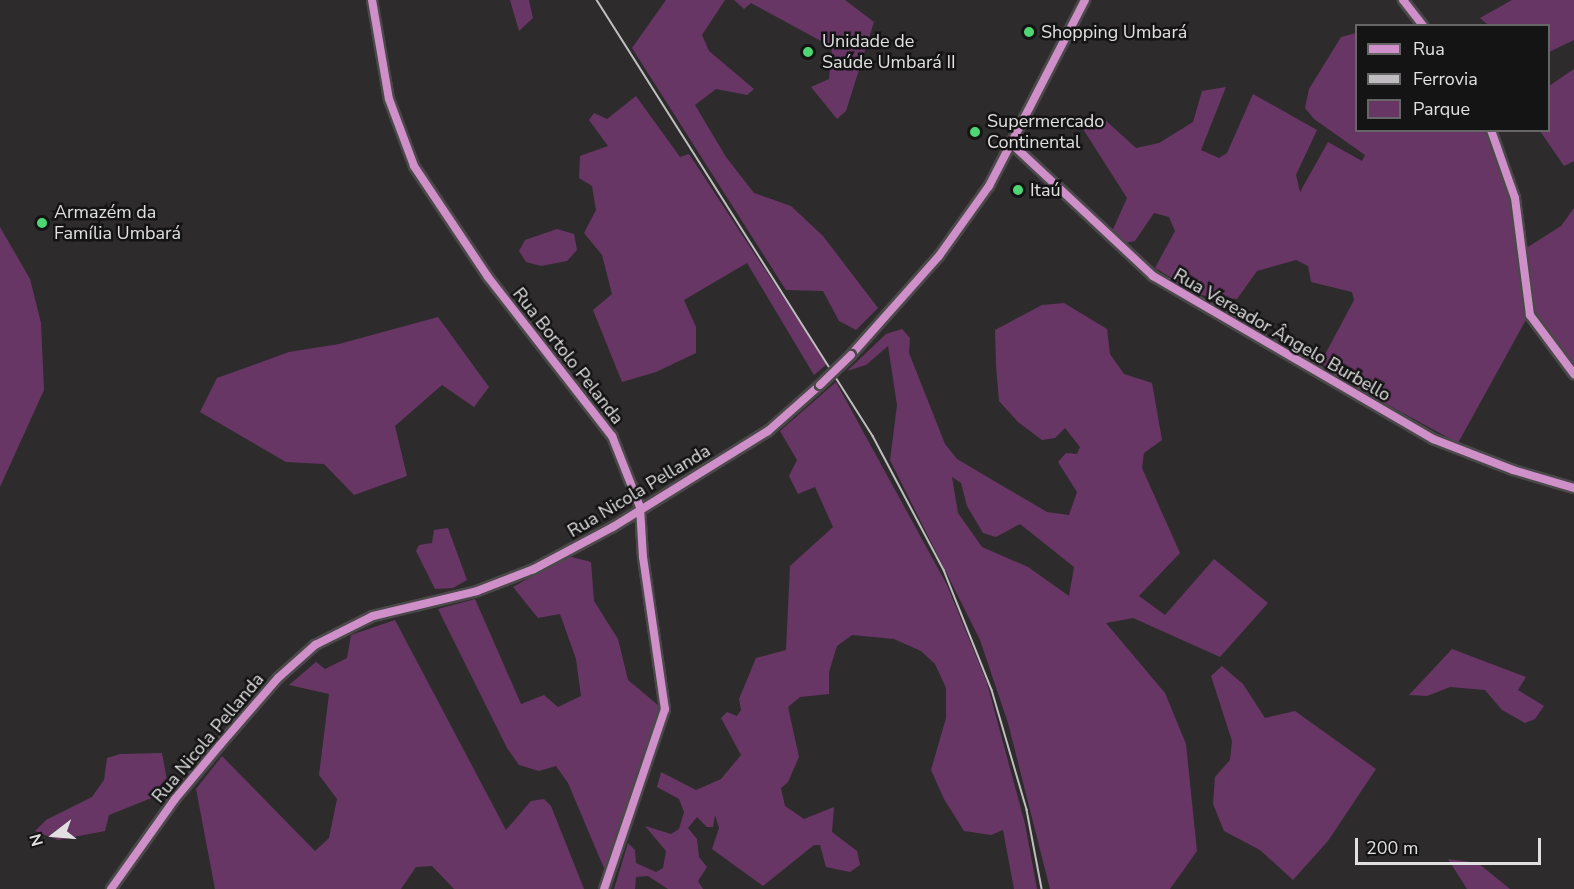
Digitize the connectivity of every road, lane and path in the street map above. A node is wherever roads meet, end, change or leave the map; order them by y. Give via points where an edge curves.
1 (372, 0) edge
2 (1085, 0) edge
3 (1403, 0) edge
4 (1422, 24) edge
5 (1492, 132) edge
6 (1013, 146) junction
7 (1574, 374) edge
8 (1574, 488) edge
9 (640, 507) junction
10 (111, 889) edge
11 (604, 889) edge

1 - 9 main road, Rua Bortolo Pelanda via 389,99 414,166 488,277 612,436
2 - 6 main road, Rua Nicola Pellanda
3 - 4 main road
5 - 7 main road via 1515,198 1530,315
6 - 8 main road, Rua Vereador Ângelo Burbello via 1129,257 1161,281 1425,435 1496,465
6 - 9 main road, Rua Nicola Pellanda, bridge via 939,256 851,355 768,431
9 - 10 main road, Rua Nicola Pellanda via 613,527 508,582 373,616 315,645 278,678 182,790
9 - 11 main road, Rua Bortolo Pelanda via 643,557 665,709

